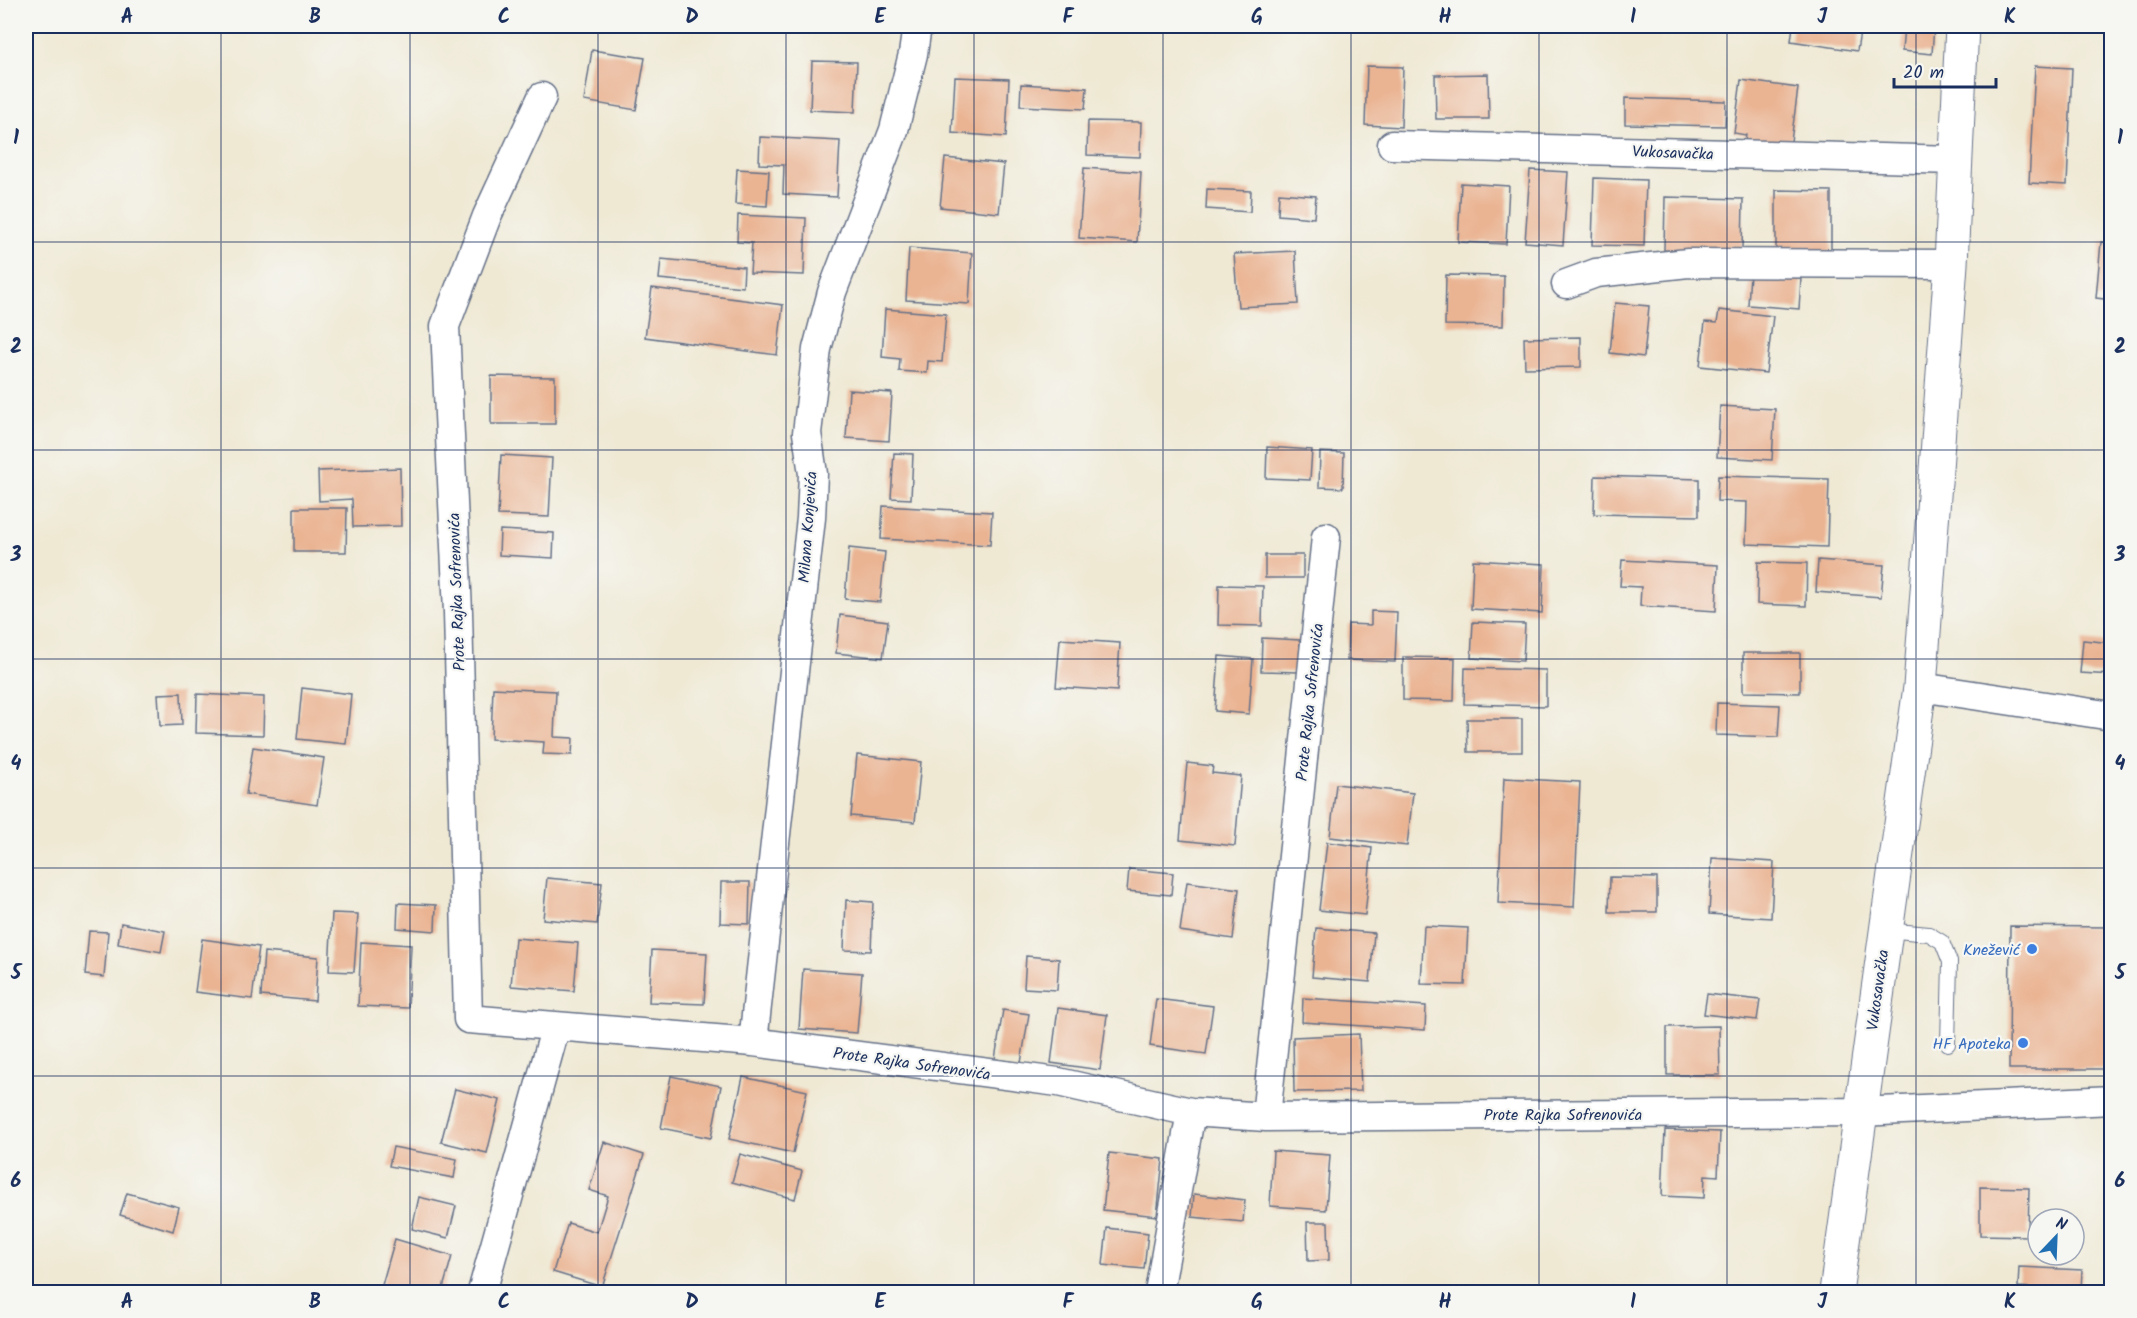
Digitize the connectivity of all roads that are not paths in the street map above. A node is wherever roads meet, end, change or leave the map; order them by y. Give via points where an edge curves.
1 (917, 26) edge
2 (1962, 26) edge
3 (542, 97) dead end
4 (1392, 145) dead end
5 (1955, 160) junction
6 (1951, 264) junction
7 (1566, 284) dead end
8 (1326, 537) dead end
9 (1920, 687) junction
10 (2112, 716) edge
11 (1886, 930) junction
12 (556, 1026) junction
13 (753, 1042) junction
14 (1948, 1044) dead end
15 (2112, 1100) edge
16 (1191, 1112) junction
17 (1860, 1112) junction
18 (1266, 1117) junction
19 (482, 1293) edge
20 (1159, 1293) edge
21 (1836, 1293) edge

1 - 13 street, Milana Konjevića via 914,54 894,130 832,292 817,349 807,433 813,474 811,518
2 - 5 main road, Vukosavačka
3 - 12 street, Prote Rajka Sofrenovića via 487,216 445,326 458,612 468,1019
4 - 5 street, Vukosavačka
5 - 6 main road, Vukosavačka
6 - 7 street via 1688,263 1596,273
6 - 9 main road, Vukosavačka
8 - 18 street, Prote Rajka Sofrenovića
9 - 10 street
9 - 11 main road, Vukosavačka
11 - 14 lane via 1929,934 1942,942 1950,962
11 - 17 main road, Vukosavačka
12 - 13 street, Prote Rajka Sofrenovića
12 - 19 street
13 - 16 street, Prote Rajka Sofrenovića via 1058,1082
15 - 17 street, Prote Rajka Sofrenovića
16 - 18 street, Prote Rajka Sofrenovića
16 - 20 street
17 - 18 street, Prote Rajka Sofrenovića
17 - 21 main road, Vukosavačka

